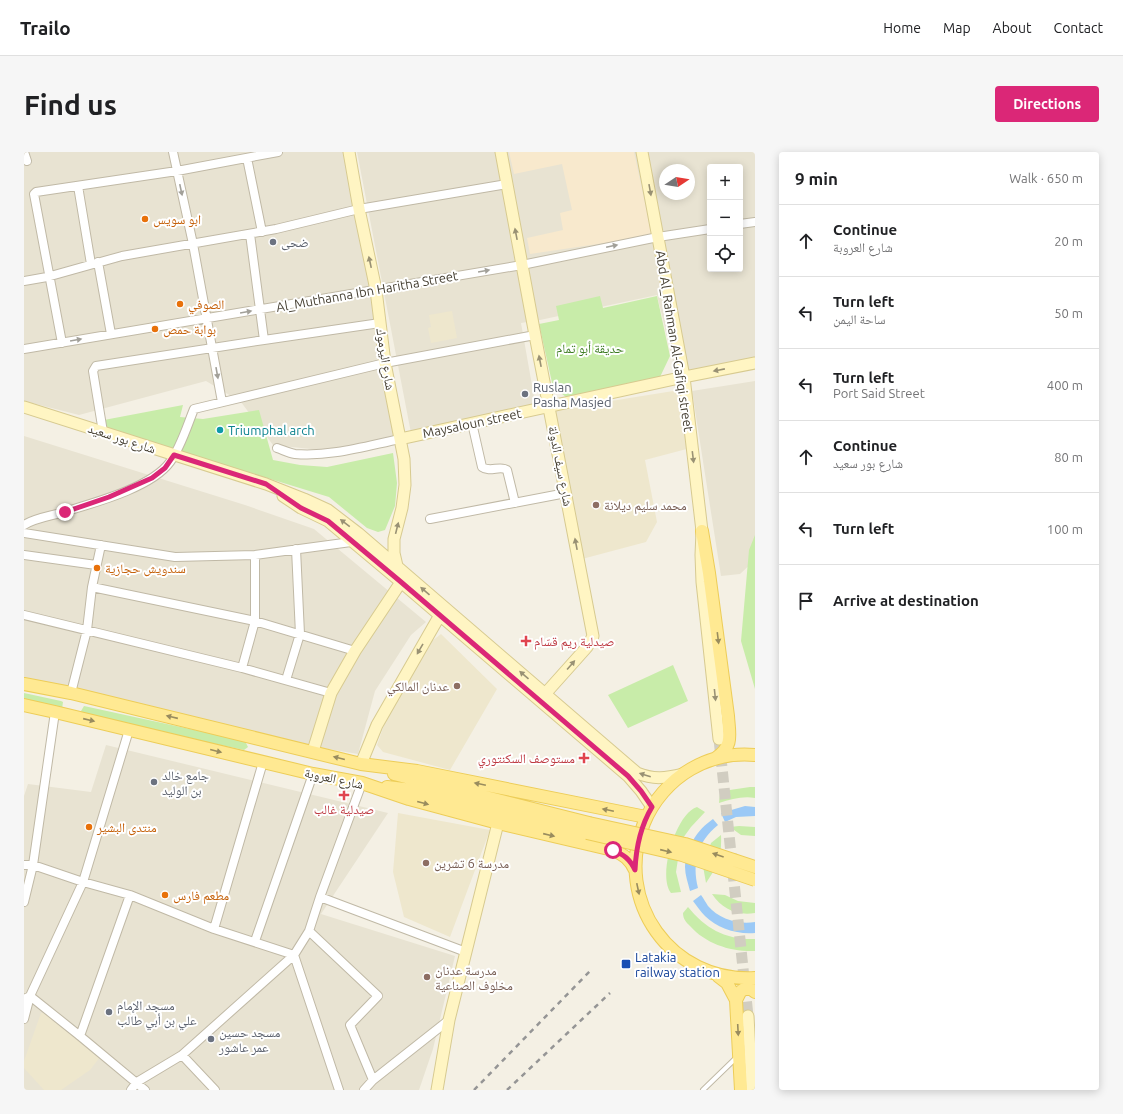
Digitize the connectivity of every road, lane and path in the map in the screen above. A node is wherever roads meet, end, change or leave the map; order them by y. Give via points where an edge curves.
1 (24, 152) edge
2 (173, 152) edge
3 (278, 152) edge
4 (349, 152) edge
5 (501, 152) edge
6 (642, 152) edge
7 (247, 158) junction
8 (27, 161) dead end
9 (177, 172) junction
10 (506, 184) junction
11 (78, 186) junction
12 (359, 209) junction
13 (755, 222) edge
14 (743, 224) edge
15 (707, 229) edge
16 (262, 232) junction
17 (250, 234) junction
18 (658, 237) junction
19 (193, 244) junction
20 (94, 263) junction
21 (522, 265) junction
22 (50, 276) junction
23 (24, 281) edge
24 (376, 290) junction
25 (260, 310) junction
26 (207, 319) junction
27 (380, 323) junction
28 (111, 334) junction
29 (535, 335) junction
30 (264, 340) junction
31 (62, 343) junction
32 (212, 348) junction
33 (24, 349) edge
34 (385, 363) junction
35 (755, 364) edge
36 (684, 377) junction
37 (222, 402) junction
38 (24, 407) edge
39 (549, 407) junction
40 (472, 423) junction
41 (103, 432) junction
42 (400, 439) junction
43 (277, 448) dead end
44 (174, 455) junction
45 (266, 484) junction
46 (566, 493) junction
47 (515, 503) junction
48 (430, 519) dead end
49 (24, 525) edge
50 (702, 531) junction
51 (24, 533) edge
52 (351, 542) junction
53 (101, 545) junction
54 (296, 549) junction
55 (255, 555) junction
56 (24, 556) edge
57 (96, 565) junction
58 (397, 566) junction
59 (401, 582) junction
60 (92, 587) junction
61 (24, 615) edge
62 (440, 615) junction
63 (255, 621) junction
64 (87, 630) junction
65 (300, 634) junction
66 (356, 651) junction
67 (242, 668) junction
68 (286, 680) junction
69 (24, 684) edge
70 (71, 693) junction
71 (331, 693) junction
72 (546, 694) junction
73 (24, 705) edge
74 (56, 712) junction
75 (68, 715) junction
76 (129, 730) junction
77 (719, 739) tunnel mouth
78 (313, 751) junction
79 (755, 754) edge
80 (715, 759) junction
81 (263, 762) junction
82 (361, 764) junction
83 (313, 774) junction
84 (683, 774) junction
85 (362, 783) junction
86 (649, 812) junction
87 (498, 823) junction
88 (588, 828) junction
89 (24, 865) edge
90 (33, 865) junction
91 (755, 868) edge
92 (635, 870) junction
93 (755, 880) edge
94 (83, 882) junction
95 (130, 895) junction
96 (320, 897) junction
97 (24, 902) edge
98 (214, 929) junction
99 (309, 931) junction
100 (255, 941) junction
101 (466, 952) junction
102 (294, 955) junction
103 (713, 973) junction
104 (755, 978) edge
105 (755, 992) edge
106 (27, 997) edge
107 (736, 1000) junction
108 (748, 1016) tunnel mouth
109 (24, 1019) edge
110 (449, 1020) junction
111 (80, 1036) junction
112 (182, 1055) junction
113 (739, 1055) junction
114 (373, 1080) junction
115 (137, 1082) junction
116 (131, 1090) edge
117 (145, 1090) edge
118 (215, 1090) edge
119 (339, 1090) edge
120 (364, 1090) edge
121 (437, 1090) edge
122 (703, 1090) edge
123 (741, 1090) edge
124 (752, 1090) edge

1 - 8 street
2 - 9 street
3 - 7 street
4 - 12 main road, شارع اليرموك
5 - 10 main road, شارع سيف الدولة
6 -> 18 main road, Abd Al_Rahman Al-Gafiqi street
7 - 9 street
7 - 16 street
9 - 11 street
9 -> 19 street
10 - 12 street
21 -> 10 main road, شارع سيف الدولة
11 - 20 street
11 - 22 street via 34,194
12 - 16 street
24 -> 12 main road, شارع اليرموك
13 - 14 street
15 - 18 street, Al_Muthanna Ibn Haritha Street
16 - 17 street
17 - 19 street
17 - 25 street
21 -> 18 street, Al_Muthanna Ibn Haritha Street
18 - 36 main road, Abd Al_Rahman Al-Gafiqi street
19 - 20 street
19 - 26 street
20 - 22 street
20 - 28 street
24 -> 21 street, Al_Muthanna Ibn Haritha Street
21 - 29 main road, شارع سيف الدولة
22 - 23 street
22 - 31 street
24 - 25 street, Al_Muthanna Ibn Haritha Street
24 - 27 main road, شارع اليرموك
26 -> 25 street, Al_Muthanna Ibn Haritha Street
25 - 30 street
26 - 28 street, Al_Muthanna Ibn Haritha Street
26 - 32 street
27 - 30 street
27 - 34 main road, شارع اليرموك
31 -> 28 street, Al_Muthanna Ibn Haritha Street
29 - 34 street
39 -> 29 main road, شارع سيف الدولة
30 - 32 street
31 - 33 street, Al_Muthanna Ibn Haritha Street
32 -> 37 street
32 - 41 street via 94,367 92,371
34 - 37 street
34 - 42 main road, شارع اليرموك
35 -> 36 main road, Maysaloun street
36 - 39 main road, Maysaloun street
36 -> 50 main road, Abd Al_Rahman Al-Gafiqi street
37 - 44 street via 194,409
38 - 41 main road, شارع بور سعيد
39 - 40 main road, Maysaloun street
39 - 46 main road, شارع سيف الدولة
40 - 42 main road, Maysaloun street
40 - 47 street via 482,467 486,470 508,470
41 - 44 main road, شارع بور سعيد
42 - 43 street via 339,452 316,454 293,454
58 -> 42 main road, شارع اليرموك via 394,539 405,485
44 - 45 main road, شارع بور سعيد
44 - 49 street via 159,474 145,482 91,504
45 - 52 main road via 301,508 328,521
58 -> 45 main road via 328,510
46 - 47 street
72 -> 46 main road, شارع سيف الدولة via 587,647 593,636
47 - 48 street
50 -> 77 main road, Abd Al_Rahman Al-Gafiqi street via 702,582
50 -> 80 main road via 730,739 728,748
51 - 53 street
52 - 54 street
52 - 59 main road
53 - 55 street via 174,557
53 - 57 street
54 - 55 street
54 - 65 street
55 - 63 street
56 - 57 street
57 - 60 street
72 -> 58 main road
59 - 62 main road
59 - 66 main road
60 - 63 street
60 - 64 street
61 - 64 street
62 -> 82 main road via 377,725
62 - 86 main road via 628,776 641,791
63 - 65 street
63 - 67 street
64 - 67 street
64 - 70 street
65 - 66 street
65 - 68 street
66 - 71 main road
67 - 68 street
68 - 71 street
69 - 70 main road, شارع العروبة
70 - 75 main road
78 -> 70 main road, شارع العروبة
71 - 78 main road
84 -> 72 main road via 657,778 637,773
73 - 74 main road, شارع العروبة
74 - 75 main road, شارع العروبة
74 - 90 street
75 -> 76 main road, شارع العروبة
76 -> 81 main road, شارع العروبة
76 - 94 street
82 -> 78 main road, شارع العروبة
79 - 80 main road
80 - 84 main road
81 - 83 main road, شارع العروبة
81 - 98 street
86 -> 82 main road, شارع العروبة via 417,771
82 - 88 main road
83 - 85 main road, شارع العروبة
83 - 100 street
84 - 86 main road via 661,794
85 -> 87 main road, شارع العروبة via 408,800
85 - 88 main road via 412,790
85 - 96 street
86 - 92 main road via 638,840
87 -> 92 main road, شارع العروبة via 613,850 624,855
87 - 101 main road
91 -> 88 main road, bridge via 685,844
88 -> 93 main road, bridge via 682,855
89 - 90 street
90 - 94 street
90 - 97 street
92 -> 103 main road via 640,900 662,940 685,960
94 - 95 street
94 - 106 street
95 - 98 street
95 - 111 street
96 - 99 street
96 - 101 street
98 - 100 street
99 - 102 street
99 - 114 street via 378,996 350,1025
100 - 102 street
101 - 110 main road
102 - 112 street
102 - 119 street
103 - 104 main road via 736,978
103 - 107 main road via 727,983
105 - 107 main road via 744,989
106 - 109 street
106 - 111 street
107 -> 113 main road
108 - 124 main road
110 - 114 street
110 - 121 main road
111 - 115 street
112 - 115 street
112 - 118 street
113 - 122 lane
113 - 123 main road
114 - 120 street
115 - 116 street
115 - 117 street

